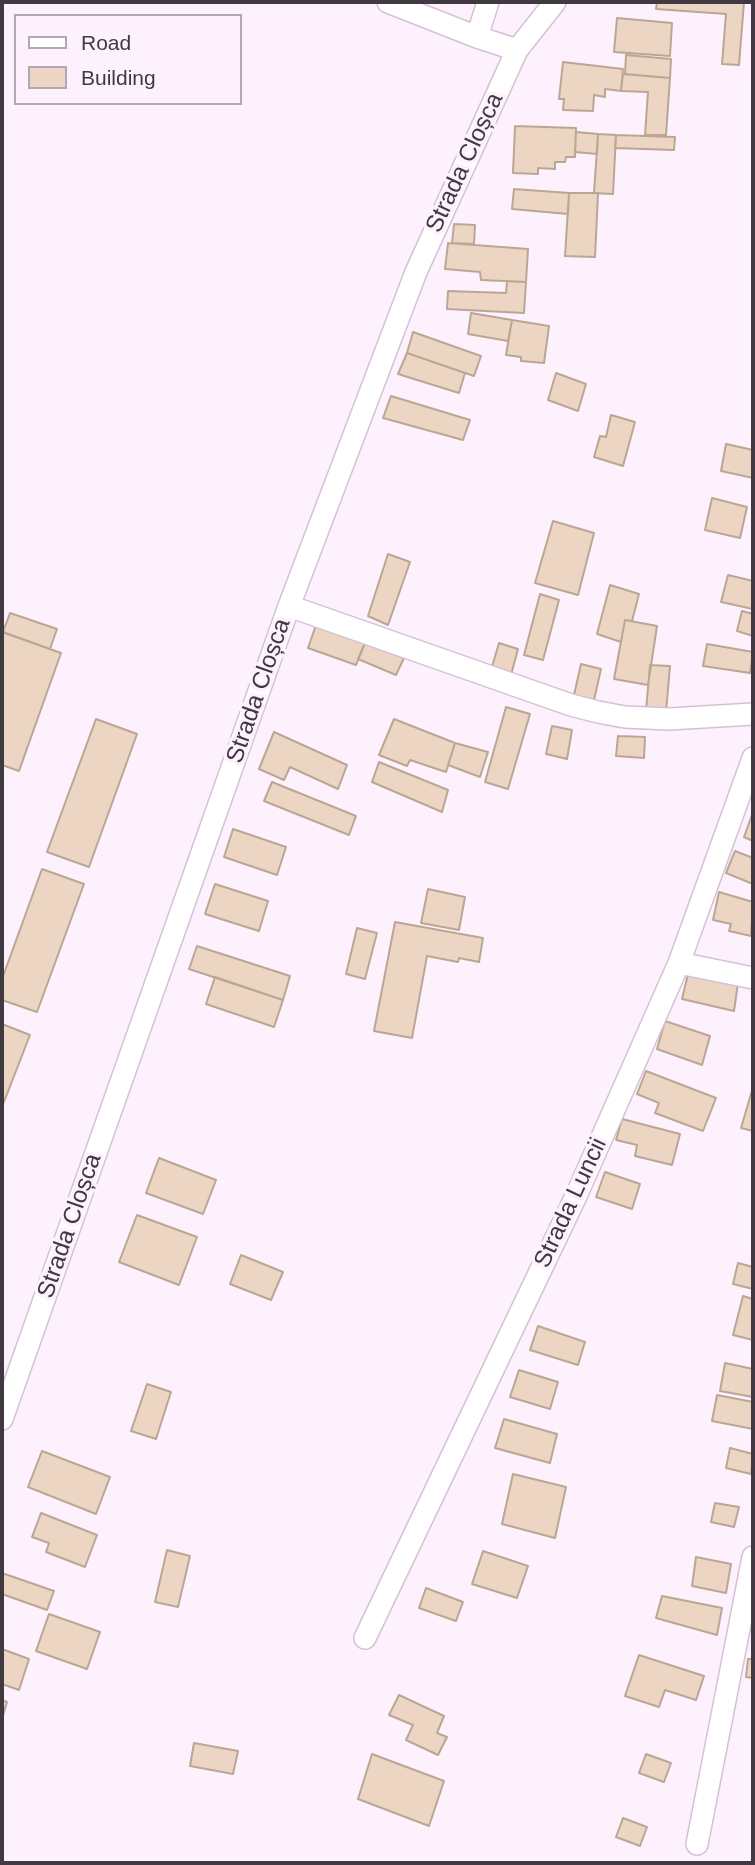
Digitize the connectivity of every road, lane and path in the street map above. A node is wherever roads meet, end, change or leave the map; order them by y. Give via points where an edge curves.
1 (388, 2) edge
2 (488, 2) edge
3 (555, 2) edge
4 (477, 37) junction
5 (517, 50) junction
6 (289, 606) junction
7 (753, 715) edge
8 (753, 758) edge
9 (680, 963) junction
10 (753, 978) edge
11 (2, 1419) edge
12 (753, 1558) edge
13 (365, 1638) dead end
14 (696, 1844) dead end

1 - 4 street
2 - 4 street
3 - 5 street, Strada Cloșca
4 - 5 street
5 - 6 street, Strada Cloșca via 416,272
6 - 7 street via 598,712 669,719
6 - 11 street, Strada Cloșca
8 - 9 street, Strada Luncii
9 - 10 street
9 - 13 street, Strada Luncii via 576,1196
12 - 14 street

